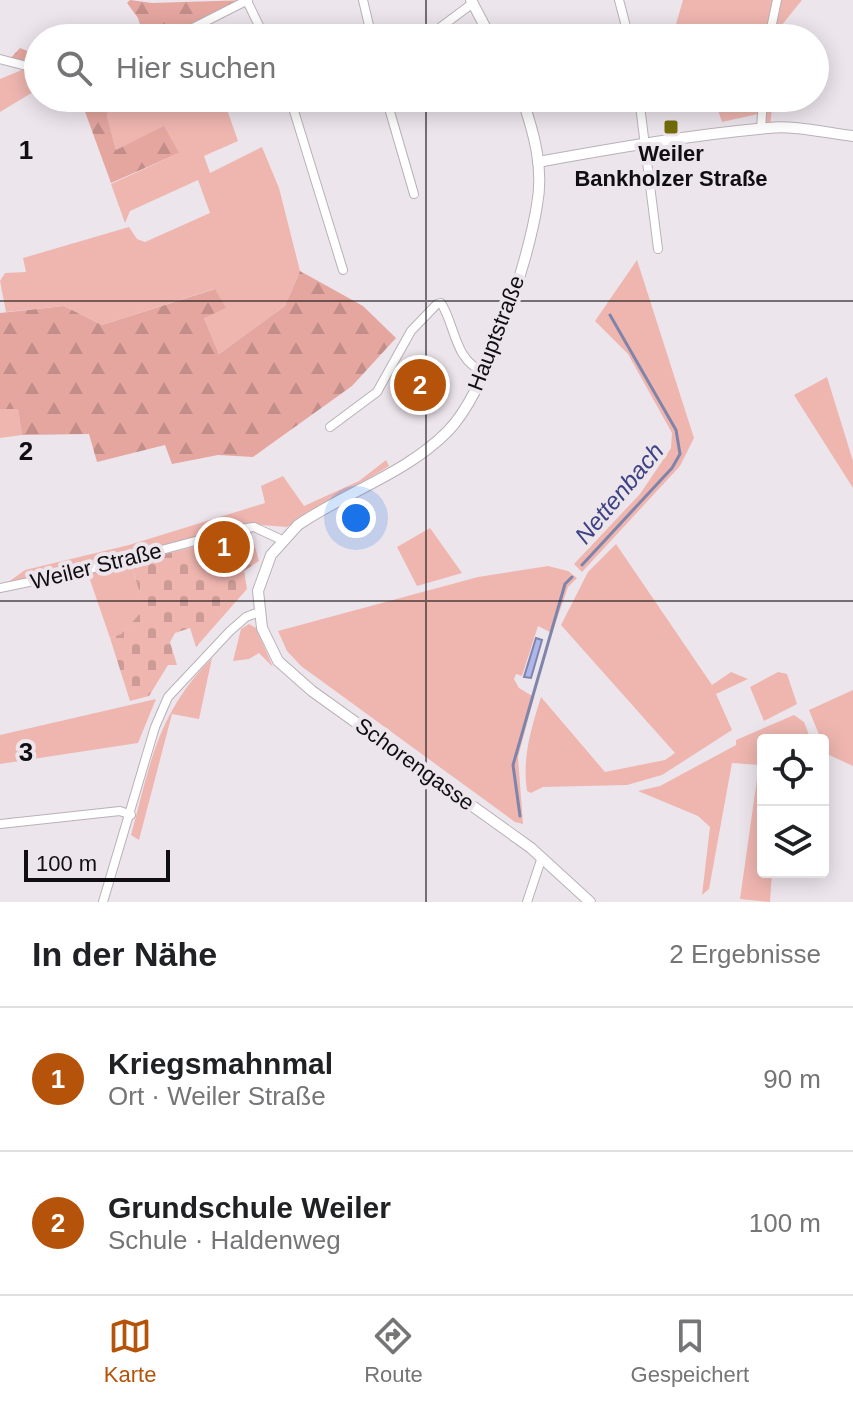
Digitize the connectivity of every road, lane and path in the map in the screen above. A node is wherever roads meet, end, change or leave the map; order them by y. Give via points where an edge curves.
1 (247, 0) edge
2 (363, 0) edge
3 (619, 0) edge
4 (777, 0) edge
5 (472, 2) edge
6 (200, 24) edge
7 (258, 24) edge
8 (369, 24) edge
9 (444, 24) edge
10 (484, 24) edge
11 (625, 24) edge
12 (772, 24) edge
13 (0, 59) edge
14 (24, 65) edge
15 (294, 112) edge
16 (390, 112) edge
17 (527, 112) edge
18 (640, 112) edge
19 (762, 112) edge
20 (761, 129) junction
21 (853, 136) edge
22 (642, 143) junction
23 (538, 162) junction
24 (414, 194) dead end
25 (658, 249) dead end
26 (343, 270) dead end
27 (484, 371) junction
28 (330, 427) dead end
29 (282, 540) junction
30 (0, 588) edge
31 (259, 612) junction
32 (131, 815) junction
33 (0, 824) edge
34 (541, 860) junction
35 (103, 902) edge
36 (527, 902) edge
37 (590, 902) edge

1 - 6 street
1 - 7 street
2 - 8 street
3 - 11 street
4 - 12 street
5 - 9 street
5 - 10 street
13 - 14 street
15 - 26 street
16 - 24 street
17 - 23 street, Hauptstraße
18 - 22 street
19 - 20 street
20 - 21 street
20 - 22 street
22 - 23 street
22 - 25 street
23 - 27 street, Hauptstraße via 538,205
27 - 28 street via 469,363 446,310 437,304 411,331 377,392
27 - 29 street, Hauptstraße via 448,431 377,480 320,510
29 - 30 street, Weiler Straße via 254,527 240,529
29 - 31 street, Hauptstraße via 264,569
31 - 32 street via 230,631 168,697
31 - 34 street, Schorengasse via 278,661 312,691
32 - 33 street via 120,811
32 - 35 street
34 - 36 street
34 - 37 street, Schorengasse

